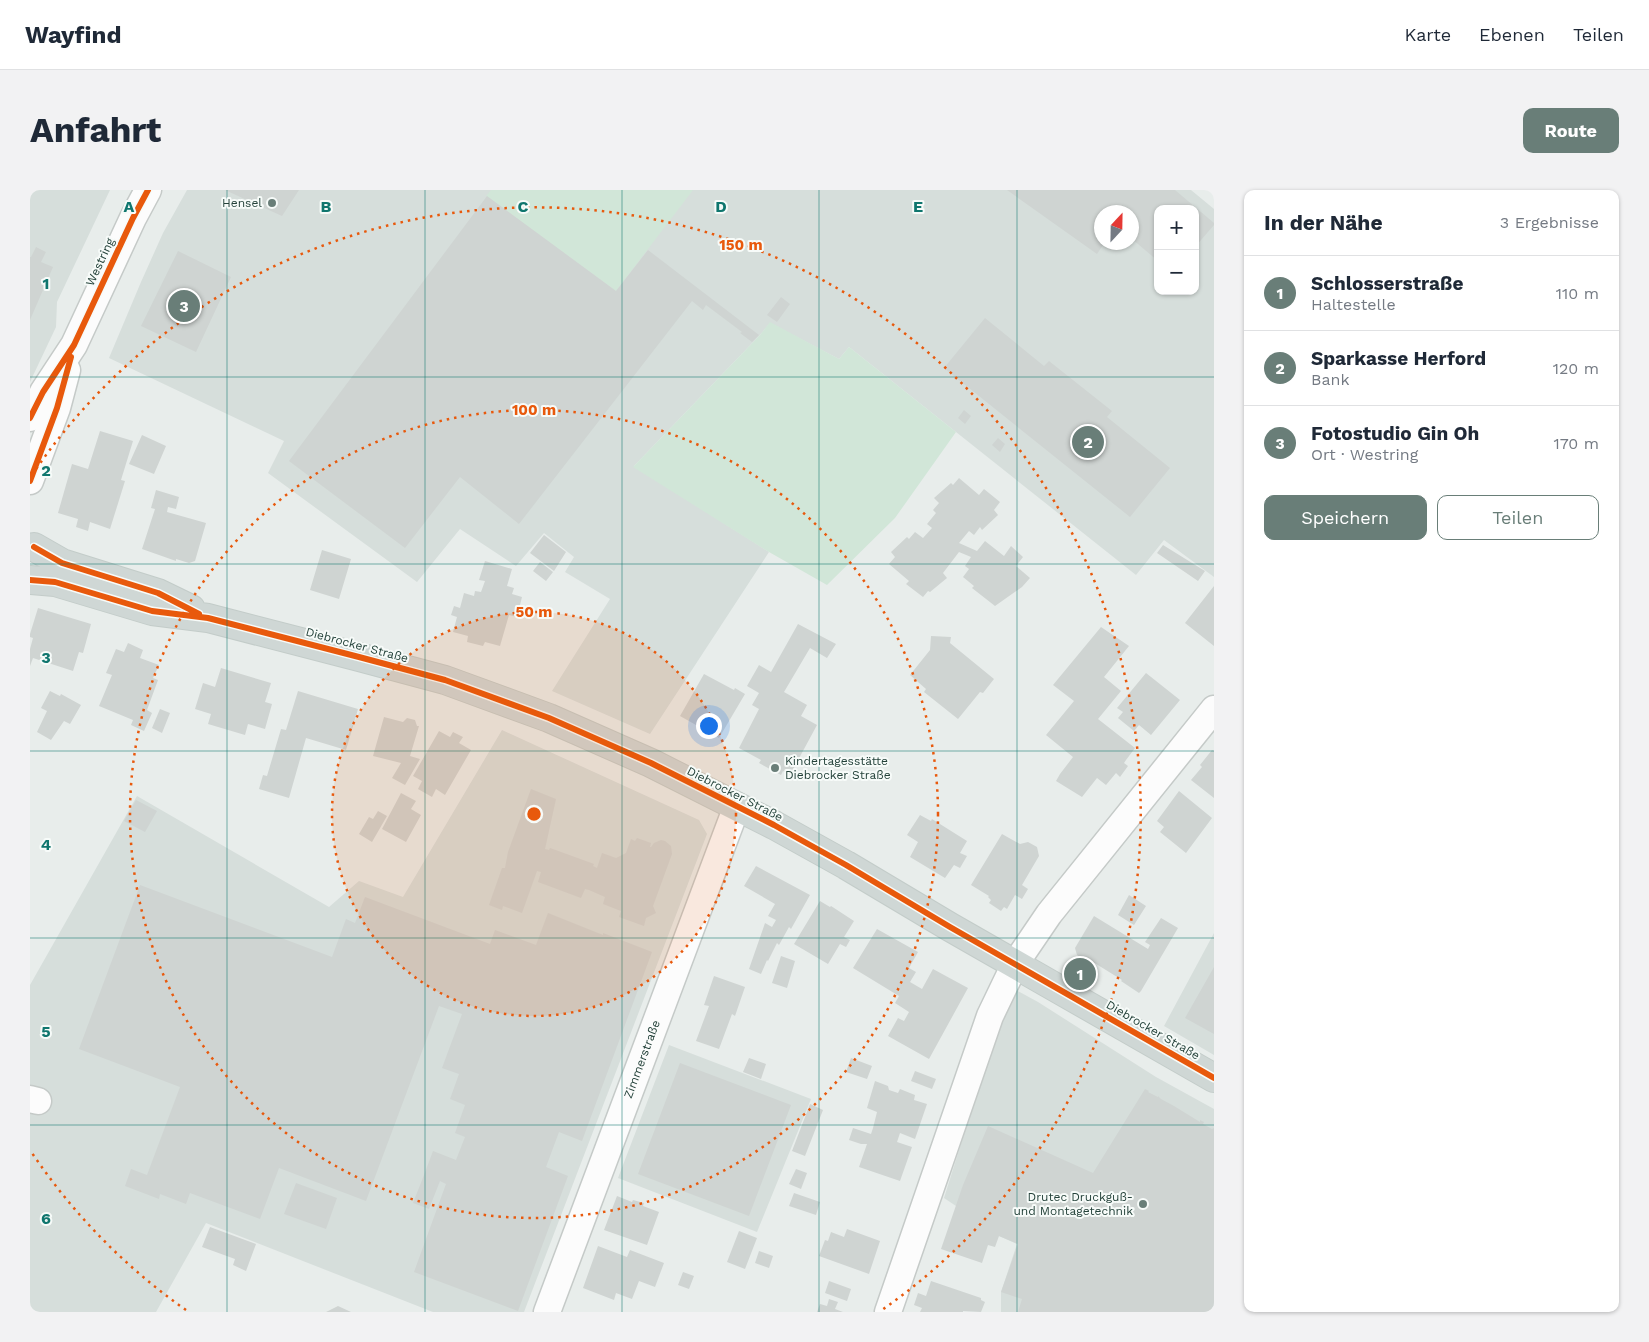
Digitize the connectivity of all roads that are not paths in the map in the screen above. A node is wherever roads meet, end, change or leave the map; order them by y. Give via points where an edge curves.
1 (148, 190) edge
2 (74, 345) junction
3 (30, 418) edge
4 (30, 481) edge
5 (31, 547) edge
6 (30, 580) edge
7 (208, 618) junction
8 (1214, 709) edge
9 (737, 806) junction
10 (1015, 964) junction
11 (1214, 1078) edge
12 (546, 1312) edge
13 (888, 1312) edge

1 - 2 street, Westring
2 - 3 street, Westring
2 - 4 street, Westring via 57,408
5 - 7 main road, Diebrocker Straße via 62,562 158,593
6 - 7 main road, Diebrocker Straße via 71,586 152,612
7 - 9 main road, Diebrocker Straße via 445,680 510,703 642,760
8 - 10 street via 1050,914
9 - 10 main road, Diebrocker Straße via 846,865
9 - 12 street, Zimmerstraße
10 - 11 main road, Diebrocker Straße
10 - 13 street via 990,1016

